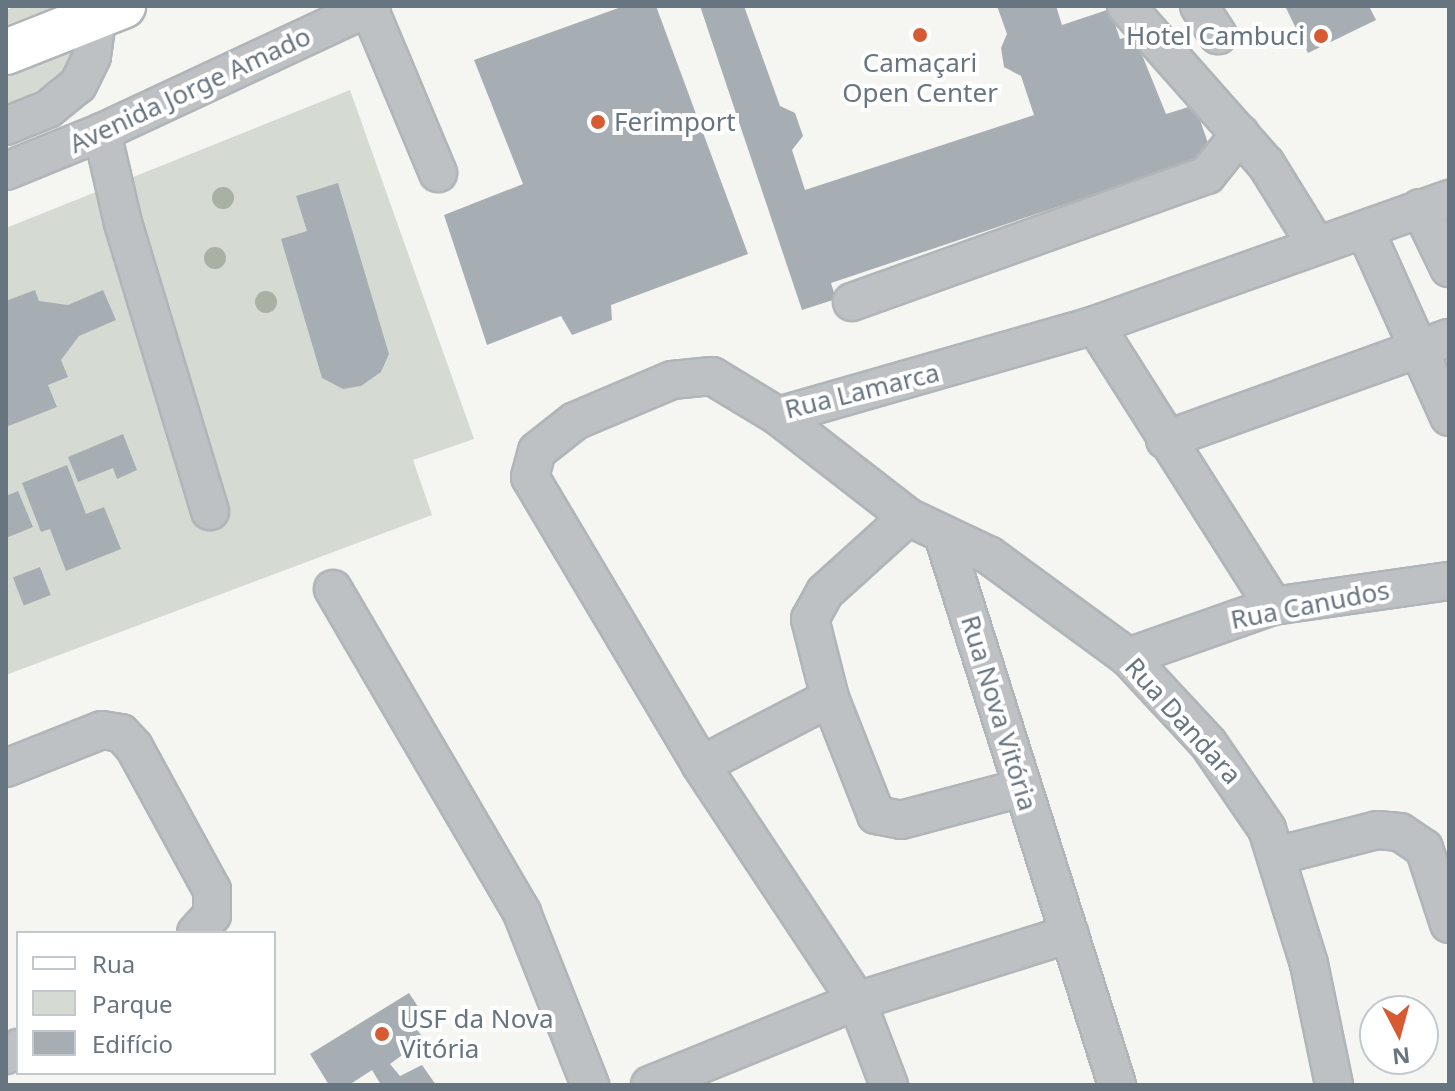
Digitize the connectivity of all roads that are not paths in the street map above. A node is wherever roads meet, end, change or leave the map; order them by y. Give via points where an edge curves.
1 (1126, 6) edge
2 (371, 7) edge
3 (103, 8) edge
4 (6, 52) edge
5 (6, 126) edge
6 (102, 132) junction
7 (1240, 134) junction
8 (6, 171) edge
9 (438, 173) dead end
10 (1435, 203) edge
11 (1365, 230) junction
12 (1316, 245) junction
13 (1449, 268) edge
14 (852, 302) dead end
15 (1095, 325) junction
16 (1434, 343) edge
17 (778, 416) junction
18 (1449, 417) edge
19 (1165, 440) junction
20 (210, 511) dead end
21 (908, 517) junction
22 (943, 535) junction
23 (1449, 581) edge
24 (333, 589) dead end
25 (1273, 606) junction
26 (1128, 657) junction
27 (830, 698) junction
28 (701, 765) junction
29 (6, 768) edge
30 (1021, 788) junction
31 (1276, 856) junction
32 (1449, 924) edge
33 (198, 931) edge
34 (1070, 934) junction
35 (857, 1001) junction
36 (590, 1085) edge
37 (650, 1085) edge
38 (889, 1085) edge
39 (1117, 1085) edge
40 (1334, 1085) edge

1 - 7 street
2 - 6 street, Avenida Jorge Amado
2 - 9 street
3 - 4 main road, Avenida Jorge Amado
3 - 5 street, Avenida Jorge Amado via 92,56 78,85 48,109
6 - 8 street, Avenida Jorge Amado
6 - 20 street via 123,223
7 - 12 street via 1266,164
7 - 14 street via 1207,175
10 - 11 street, Rua Lamarca
10 - 13 street
11 - 12 street, Rua Lamarca
11 - 16 street
12 - 15 street, Rua Lamarca
15 - 17 street, Rua Lamarca
15 - 19 street
16 - 18 street
16 - 19 street
17 - 21 street
17 - 28 street, Rua Lamarca via 734,386 695,374 575,421 532,459 530,477
19 - 25 street
21 - 22 street
21 - 27 street via 812,608 812,635
22 - 26 street, Rua Dandara via 990,556
22 - 30 street, Rua Nova Vitória
23 - 25 street, Rua Canudos
24 - 36 street via 522,913
25 - 26 street, Rua Canudos
26 - 31 street, Rua Dandara via 1241,784
27 - 28 street
27 - 30 street via 876,815 883,819 914,817
28 - 35 street, Rua Lamarca
29 - 33 street via 102,730 121,733 134,747 212,890 212,915
30 - 34 street, Rua Nova Vitória
31 - 32 street via 1377,830 1400,832 1424,848
31 - 40 street, Rua Dandara via 1309,964
34 - 35 street
34 - 39 street, Rua Nova Vitória
35 - 37 street
35 - 38 street, Rua Lamarca

